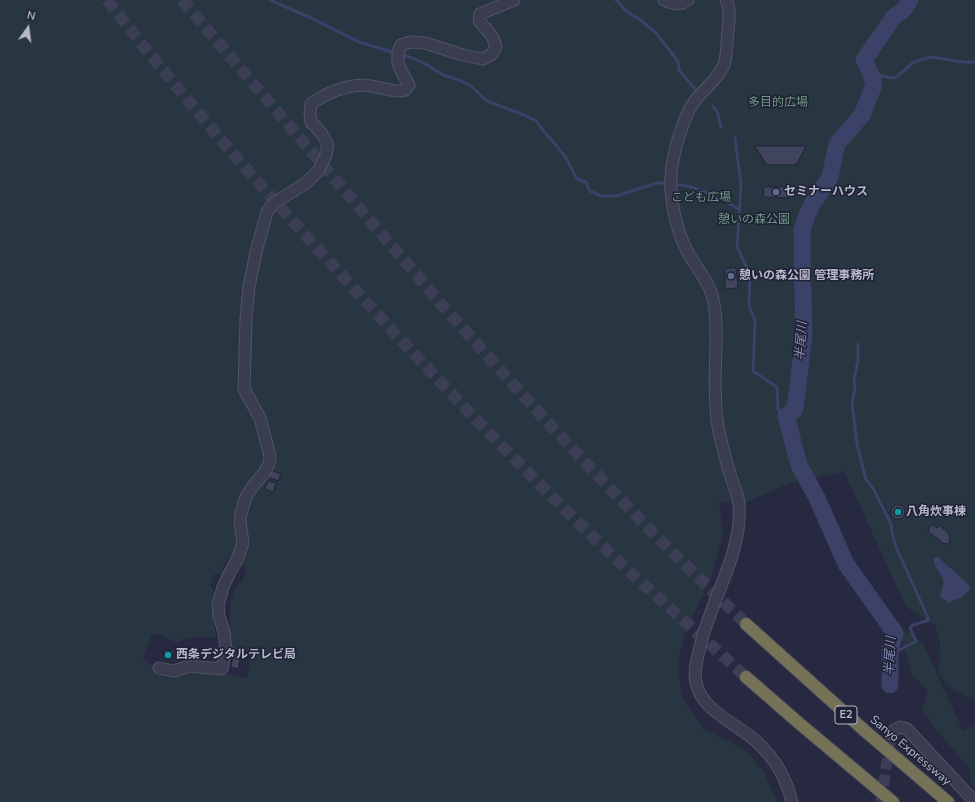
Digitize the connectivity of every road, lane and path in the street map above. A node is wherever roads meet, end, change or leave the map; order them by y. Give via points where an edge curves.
1 (514, 0) edge
2 (664, 0) edge
3 (688, 0) edge
4 (726, 0) edge
5 (746, 624) tunnel mouth
6 (159, 668) dead end
7 (746, 677) tunnel mouth
8 (891, 734) dead end
9 (792, 802) edge
10 (893, 802) edge
11 (948, 802) edge
12 (975, 802) edge

1 - 6 street via 480,14 479,21 492,36 496,46 492,54 483,59 425,43 410,42 401,45 397,54 409,85 405,90 397,92 363,85 340,89 311,104 311,122 328,145 326,155 319,170 306,183 274,203 267,212 249,287 244,389 260,418 270,456 269,464 249,492 240,513 243,543 223,587 218,605 226,649 222,669 189,666 174,671
2 - 3 street via 674,4
4 - 9 street via 729,20 724,64 690,108 679,136 670,177 676,224 690,257 711,291 716,316 717,421 739,502 738,530 732,554 705,627 697,659 696,683 703,700 756,741 776,762
5 - 11 highway, Sanyo Expressway / E2
7 - 10 highway
8 - 12 street via 900,728 907,729

